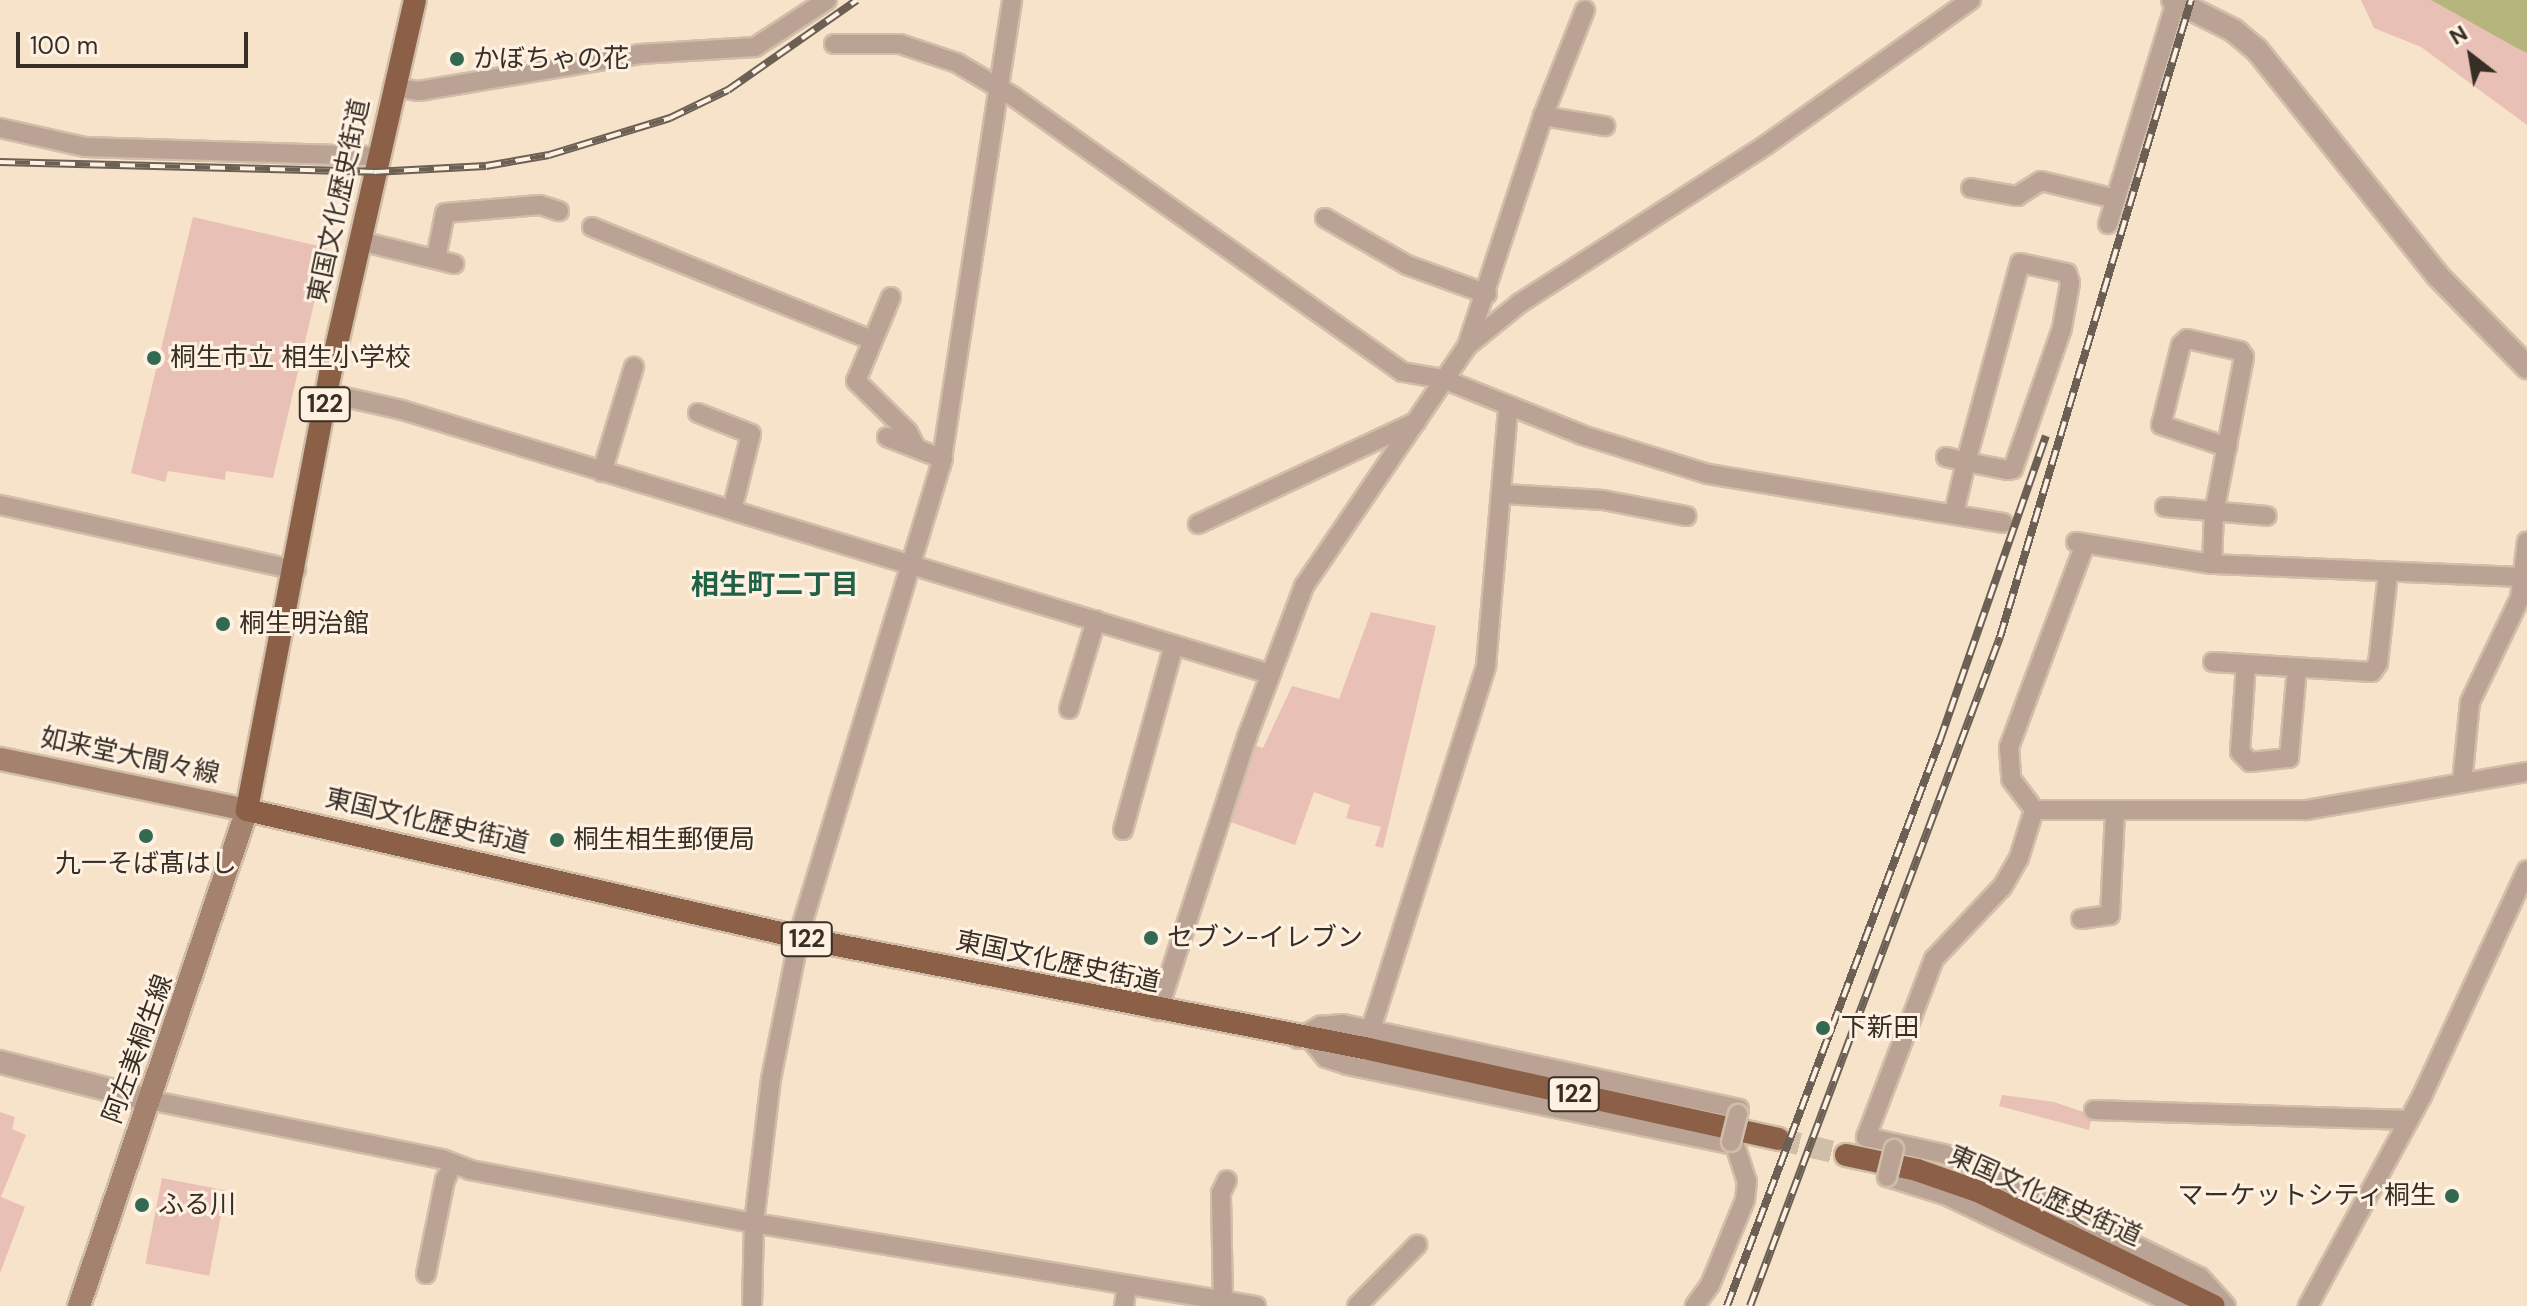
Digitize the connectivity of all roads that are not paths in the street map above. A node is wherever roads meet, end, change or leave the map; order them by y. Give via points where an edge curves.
1 (415, 0) edge
2 (827, 0) edge
3 (1012, 0) edge
4 (1971, 0) edge
5 (2175, 1) edge
6 (1585, 10) dead end
7 (834, 44) dead end
8 (393, 87) junction
9 (998, 87) junction
10 (1543, 116) junction
11 (1605, 126) dead end
12 (0, 128) edge
13 (377, 156) junction
14 (1971, 188) dead end
15 (2116, 199) junction
16 (559, 211) dead end
17 (1325, 218) dead end
18 (2108, 224) dead end
19 (592, 227) dead end
20 (360, 241) junction
21 (1487, 294) junction
22 (891, 297) dead end
23 (871, 340) junction
24 (1467, 346) junction
25 (634, 367) dead end
26 (2527, 367) edge
27 (1443, 379) junction
28 (327, 393) junction
29 (1508, 408) junction
30 (698, 413) dead end
31 (1416, 422) junction
32 (887, 437) dead end
33 (2227, 447) junction
34 (916, 448) junction
35 (1946, 457) dead end
36 (943, 459) junction
37 (1966, 462) junction
38 (602, 472) junction
39 (1503, 494) junction
40 (0, 505) edge
41 (2165, 507) dead end
42 (732, 510) junction
43 (1954, 513) junction
44 (2214, 513) junction
45 (1686, 516) dead end
46 (2267, 516) dead end
47 (2003, 523) dead end
48 (1198, 524) dead end
49 (2527, 541) edge
50 (911, 564) junction
51 (2212, 564) junction
52 (296, 570) junction
53 (2388, 574) junction
54 (2524, 577) junction
55 (1096, 620) junction
56 (1174, 645) junction
57 (2213, 662) dead end
58 (2246, 664) junction
59 (2297, 668) junction
60 (1270, 674) junction
61 (1069, 709) dead end
62 (0, 759) edge
63 (2527, 772) edge
64 (2462, 783) junction
65 (247, 810) junction
66 (2034, 810) junction
67 (2115, 811) junction
68 (1123, 830) dead end
69 (2527, 870) edge
70 (2081, 919) dead end
71 (799, 937) junction
72 (1158, 1011) junction
73 (1371, 1029) junction
74 (1305, 1040) junction
75 (0, 1062) edge
76 (149, 1100) junction
77 (2094, 1110) dead end
78 (2409, 1120) junction
79 (1778, 1139) tunnel mouth
80 (1731, 1142) junction
81 (1894, 1146) junction
82 (1846, 1155) tunnel mouth
83 (453, 1164) junction
84 (1227, 1180) dead end
85 (754, 1223) junction
86 (1417, 1245) dead end
87 (426, 1274) dead end
88 (1127, 1285) junction
89 (1223, 1301) junction
90 (79, 1306) edge
91 (752, 1306) edge
92 (1124, 1306) edge
93 (1256, 1306) edge
94 (1357, 1306) edge
95 (1695, 1306) edge
96 (2178, 1306) edge
97 (2214, 1306) edge
98 (2226, 1306) edge
99 (2308, 1306) edge

1 - 8 highway, 東国文化歴史街道 / 122
2 - 8 street via 755,47 640,54 419,91
3 - 9 street
4 - 24 street via 1766,145 1520,303
5 - 15 street
5 - 26 street via 2233,30 2257,50 2437,275
6 - 10 street
7 - 9 street via 854,41 920,49
8 - 13 highway, 東国文化歴史街道 / 122
9 - 27 street via 1385,361 1417,377
9 - 36 street
10 - 11 street
10 - 21 street
12 - 13 street via 55,143 114,148
13 - 20 highway, 東国文化歴史街道 / 122
14 - 15 street via 2017,196 2041,181
15 - 18 street
16 - 20 street via 540,205 445,213 445,261
17 - 21 street via 1415,269
19 - 23 street
20 - 28 highway, 東国文化歴史街道 / 122
21 - 24 street
22 - 23 street
23 - 34 street via 856,381 908,432
24 - 27 street
25 - 38 street
27 - 29 street
27 - 31 street
28 - 38 street via 402,410
28 - 52 highway, 東国文化歴史街道 / 122
29 - 39 street
29 - 43 street via 1708,474
30 - 42 street via 751,434
31 - 48 street
31 - 60 street via 1304,586
32 - 34 street
33 - 33 street via 2161,425 2181,345 2187,339 2240,351 2244,357
33 - 44 street
34 - 36 street
35 - 37 street
36 - 50 street
37 - 37 street via 2020,263 2067,273 2062,328 2015,465 2008,470
37 - 43 street
38 - 42 street
39 - 45 street via 1603,500
39 - 73 street via 1486,666
40 - 52 street
41 - 44 street
42 - 50 street
43 - 47 street
44 - 46 street
44 - 51 street
49 - 54 street
50 - 55 street
50 - 71 street
51 - 53 street
51 - 66 street via 2081,543 2009,747 2011,779
52 - 65 highway, 東国文化歴史街道 / 122
53 - 54 street
53 - 59 street via 2377,669 2364,673
54 - 64 street via 2518,603 2470,702
55 - 56 street
55 - 61 street
56 - 60 street
56 - 68 street
57 - 58 street
58 - 59 street
58 - 59 street via 2240,752 2250,762 2289,758
60 - 72 street
62 - 65 main road, 如来堂大間々線
63 - 64 street
64 - 67 street via 2306,810
65 - 71 highway, 東国文化歴史街道 / 122
65 - 76 main road, 阿左美桐生線
66 - 67 street
66 - 81 street via 2008,878 1934,959 1866,1137
67 - 70 street via 2110,915
69 - 78 street
71 - 72 highway, 東国文化歴史街道 / 122
71 - 85 street via 771,1079
72 - 74 highway, 東国文化歴史街道 / 122
73 - 74 street via 1330,1023
73 - 80 street, bridge via 1739,1109
74 - 79 highway, 東国文化歴史街道 / 122
74 - 80 street via 1337,1061 1416,1080
75 - 76 street
76 - 83 street
76 - 90 main road, 阿左美桐生線
77 - 78 street
78 - 99 street
80 - 95 street via 1744,1166 1747,1191 1710,1285
81 - 96 street, bridge via 1887,1177 1945,1195
81 - 98 street via 1981,1169 2200,1277
82 - 97 highway, 東国文化歴史街道 via 1917,1170 1980,1192
83 - 85 street
83 - 87 street
84 - 89 street via 1221,1193
85 - 88 street
85 - 91 street
86 - 94 street
88 - 89 street
88 - 92 street
89 - 93 street

